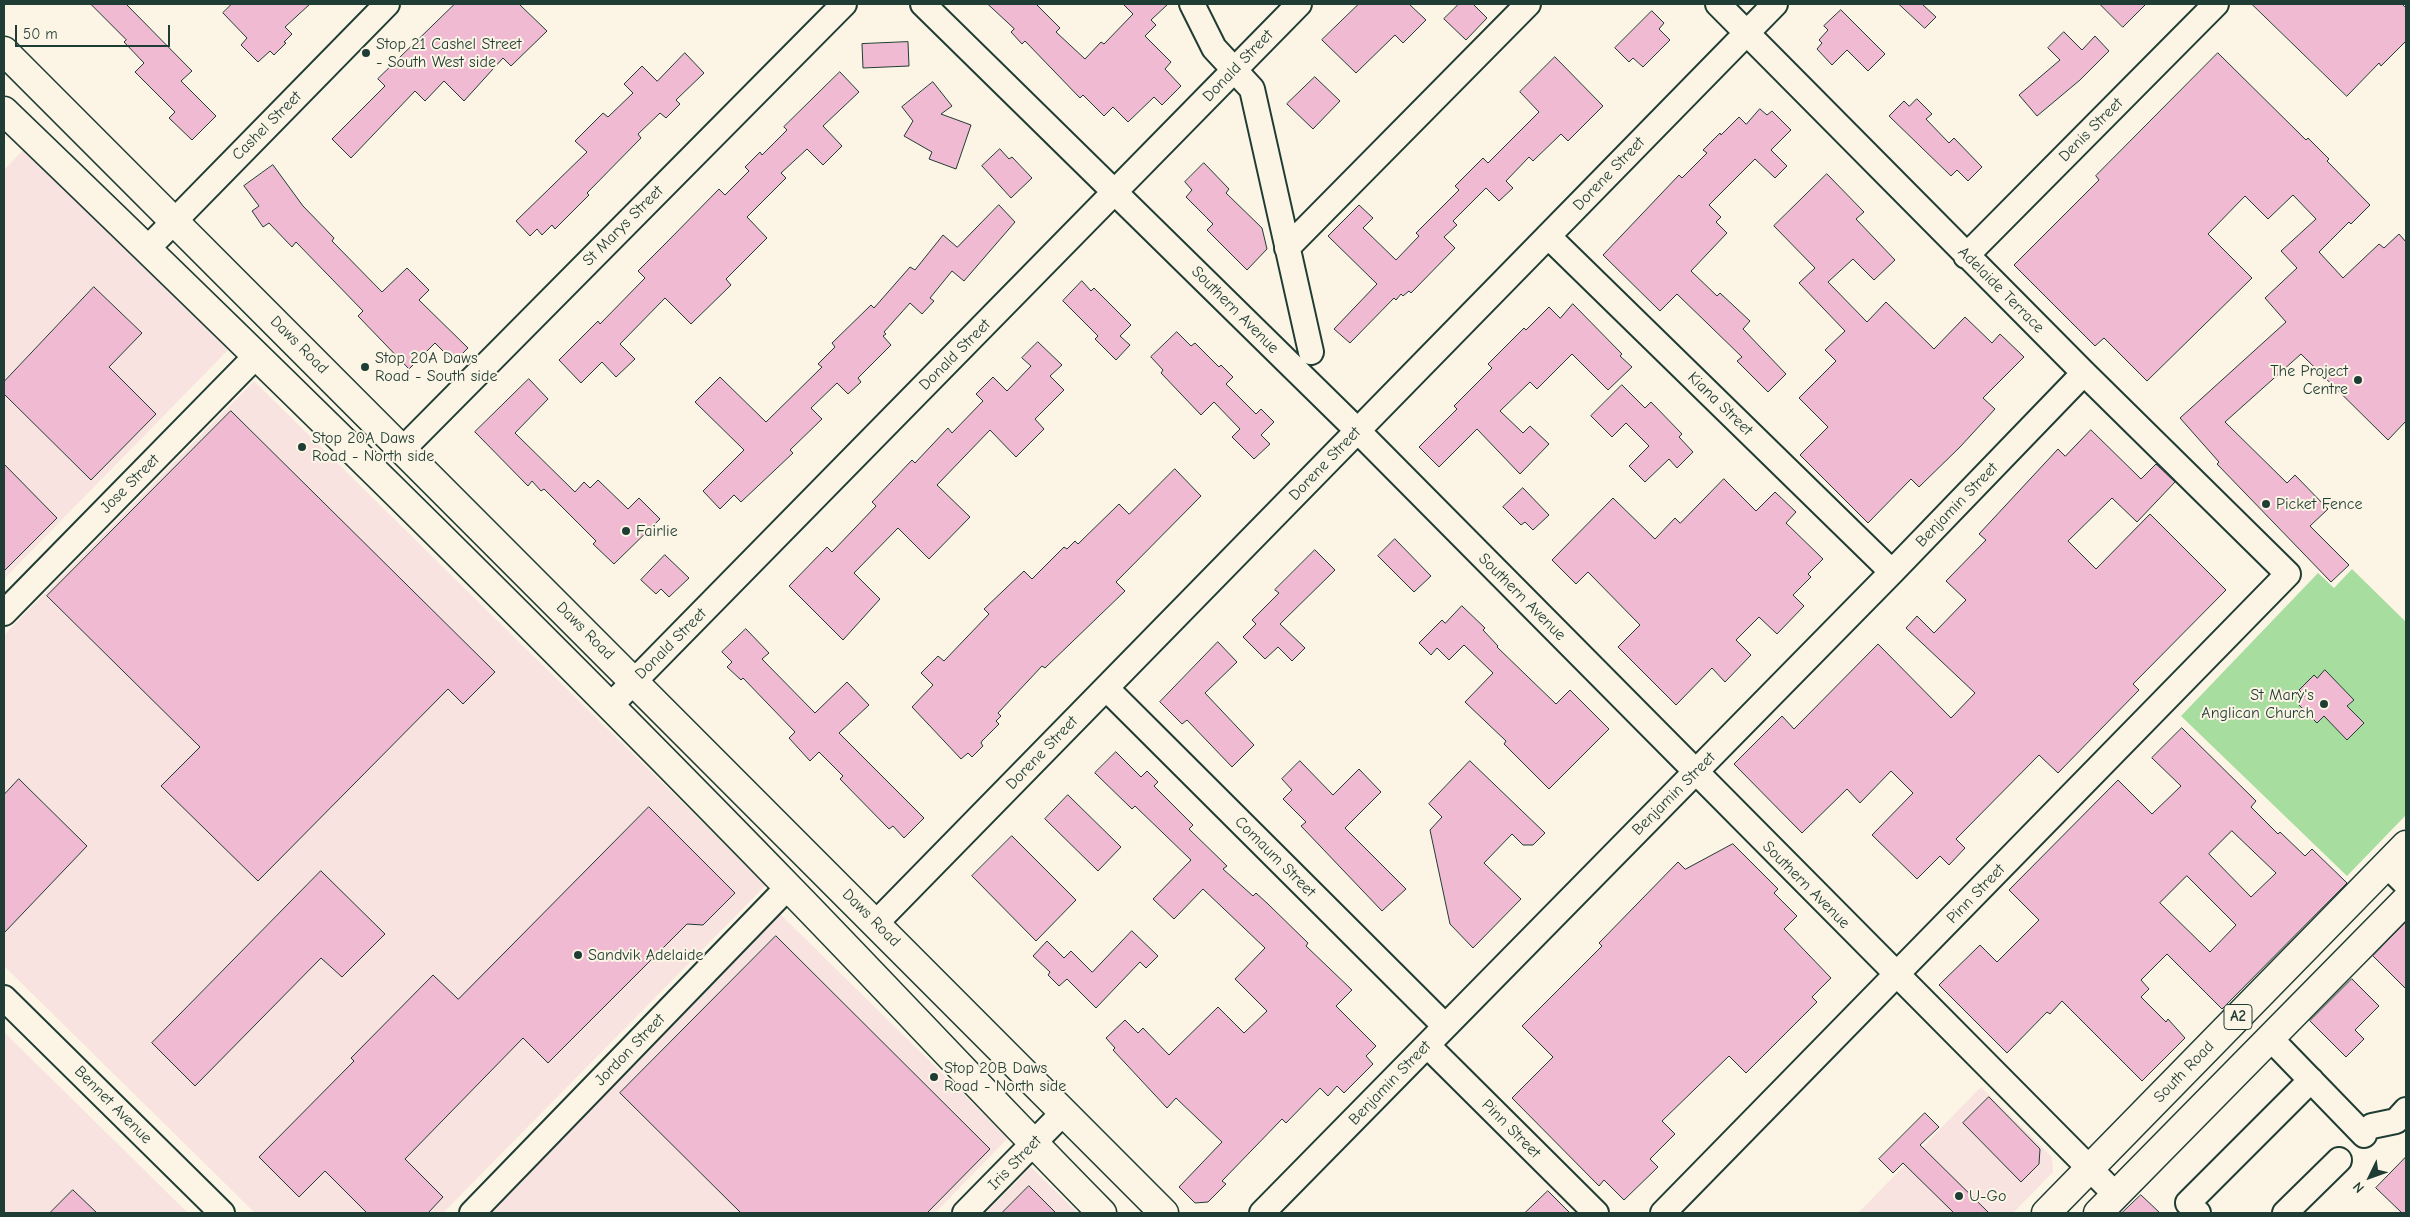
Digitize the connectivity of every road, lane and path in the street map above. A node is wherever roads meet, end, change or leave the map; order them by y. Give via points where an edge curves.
1 (387, 4) edge
2 (844, 4) edge
3 (923, 4) edge
4 (1192, 4) edge
5 (1299, 4) edge
6 (1528, 4) edge
7 (1718, 4) edge
8 (1775, 4) edge
9 (2216, 4) edge
10 (1747, 33) junction
11 (4, 50) edge
12 (1234, 70) junction
13 (4, 111) edge
14 (1115, 192) junction
15 (175, 220) junction
16 (1548, 236) junction
17 (1287, 248) junction
18 (147, 249) junction
19 (1966, 256) junction
20 (1310, 352) dead end
21 (256, 356) junction
22 (2084, 373) junction
23 (1358, 431) junction
24 (403, 449) junction
25 (1892, 572) junction
26 (2288, 574) joint
27 (4, 613) edge
28 (634, 681) junction
29 (1106, 688) junction
30 (610, 706) junction
31 (1696, 773) junction
32 (2406, 845) edge
33 (2387, 865) junction
34 (2406, 884) edge
35 (788, 886) junction
36 (2406, 900) edge
37 (876, 923) junction
38 (1896, 975) junction
39 (4, 998) edge
40 (1445, 1026) junction
41 (2270, 1038) junction
42 (1427, 1045) junction
43 (2311, 1080) junction
44 (2406, 1110) edge
45 (1064, 1112) junction
46 (1033, 1144) junction
47 (2339, 1160) dead end
48 (2090, 1168) junction
49 (2107, 1204) edge
50 (222, 1213) edge
51 (472, 1213) edge
52 (965, 1213) edge
53 (1102, 1213) edge
54 (1164, 1213) edge
55 (1262, 1213) edge
56 (1596, 1213) edge
57 (1663, 1213) edge
58 (2046, 1213) edge
59 (2198, 1213) edge
60 (2285, 1213) edge

1 - 15 street, Cashel Street
2 - 24 street, St Marys Street
3 - 14 street, Southern Avenue
4 - 12 street via 1214,48
5 - 12 street, Donald Street
6 - 17 street
7 - 10 street, Adelaide Terrace
8 - 10 street, Dorene Street
9 - 19 street, Denis Street
10 - 16 street, Dorene Street
10 - 19 street, Adelaide Terrace
11 - 15 main road, Daws Road
12 - 14 street, Donald Street
12 - 17 street via 1252,89
13 - 18 main road
14 - 23 street, Southern Avenue
14 - 28 street, Donald Street
15 - 18 street, Cashel Street
15 - 24 main road, Daws Road
16 - 23 street, Dorene Street
16 - 25 street, Kiana Street
17 - 20 street
18 - 21 main road
19 - 22 street, Adelaide Terrace
21 - 27 street, Jose Street
21 - 30 main road
22 - 25 street, Benjamin Street
22 - 26 street, Adelaide Terrace
23 - 29 street, Dorene Street
23 - 31 street, Southern Avenue
24 - 28 main road, Daws Road
25 - 31 street, Benjamin Street
26 - 38 street, Pinn Street
28 - 30 street, Donald Street
28 - 37 main road, Daws Road
29 - 37 street, Dorene Street
29 - 40 street, Comaum Street
30 - 35 main road
31 - 38 street, Southern Avenue
31 - 40 street, Benjamin Street
32 - 33 main road, South Road / A2
33 - 34 street
33 - 48 main road, South Road / A2
35 - 46 main road
35 - 51 street, Jordon Street
36 - 41 main road, A2
37 - 45 main road, Daws Road
38 - 48 street, Southern Avenue
38 - 57 street, Pinn Street
39 - 50 street, Bennet Avenue
40 - 42 street, Benjamin Street
41 - 43 street
41 - 49 main road, A2
42 - 55 street, Benjamin Street
42 - 56 street, Pinn Street
43 - 44 street via 2368,1131 2396,1121
43 - 59 street via 2188,1203
45 - 46 street, Iris Street
45 - 54 main road, Daws Road
46 - 52 street, Iris Street
46 - 53 main road
47 - 60 street
48 - 49 street, Southern Avenue
48 - 58 main road, South Road / A2

